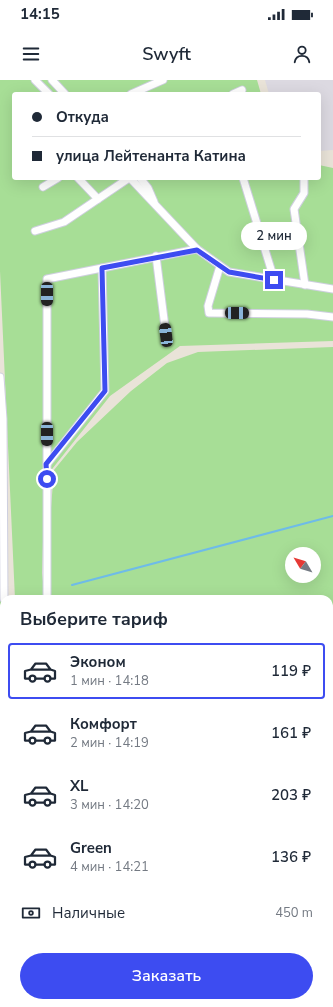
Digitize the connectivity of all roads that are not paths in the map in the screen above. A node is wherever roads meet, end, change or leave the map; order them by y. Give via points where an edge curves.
1 (35, 80) edge
2 (64, 80) edge
3 (163, 80) edge
4 (54, 82) edge
5 (242, 90) dead end
6 (47, 92) edge
7 (63, 92) edge
8 (135, 92) edge
9 (237, 92) edge
10 (54, 180) edge
11 (80, 180) edge
12 (126, 180) edge
13 (131, 180) edge
14 (142, 180) edge
15 (244, 180) edge
16 (304, 180) edge
17 (42, 187) dead end
18 (98, 199) junction
19 (157, 208) junction
20 (35, 231) dead end
21 (197, 250) junction
22 (156, 256) junction
23 (220, 266) junction
24 (102, 268) junction
25 (274, 280) junction
26 (305, 285) junction
27 (333, 289) edge
28 (333, 317) edge
29 (166, 335) dead end
30 (0, 377) edge
31 (1, 419) edge
32 (46, 464) junction
33 (4, 595) edge
34 (47, 595) edge

1 - 6 street
2 - 4 street
3 - 8 street
4 - 7 street
5 - 9 street
10 - 17 street
11 - 18 street
12 - 18 street
13 - 19 street
14 - 19 street
15 - 25 street
16 - 26 street via 304,193 294,209
18 - 20 street via 64,222
19 - 21 street
21 - 22 street
21 - 23 street
22 - 24 street
22 - 29 street
23 - 25 street via 229,272
23 - 28 street via 208,306 209,313 307,314
24 - 32 street via 105,391
24 - 32 street via 47,279
25 - 26 street
26 - 27 street
30 - 31 street
31 - 33 street
32 - 34 street

